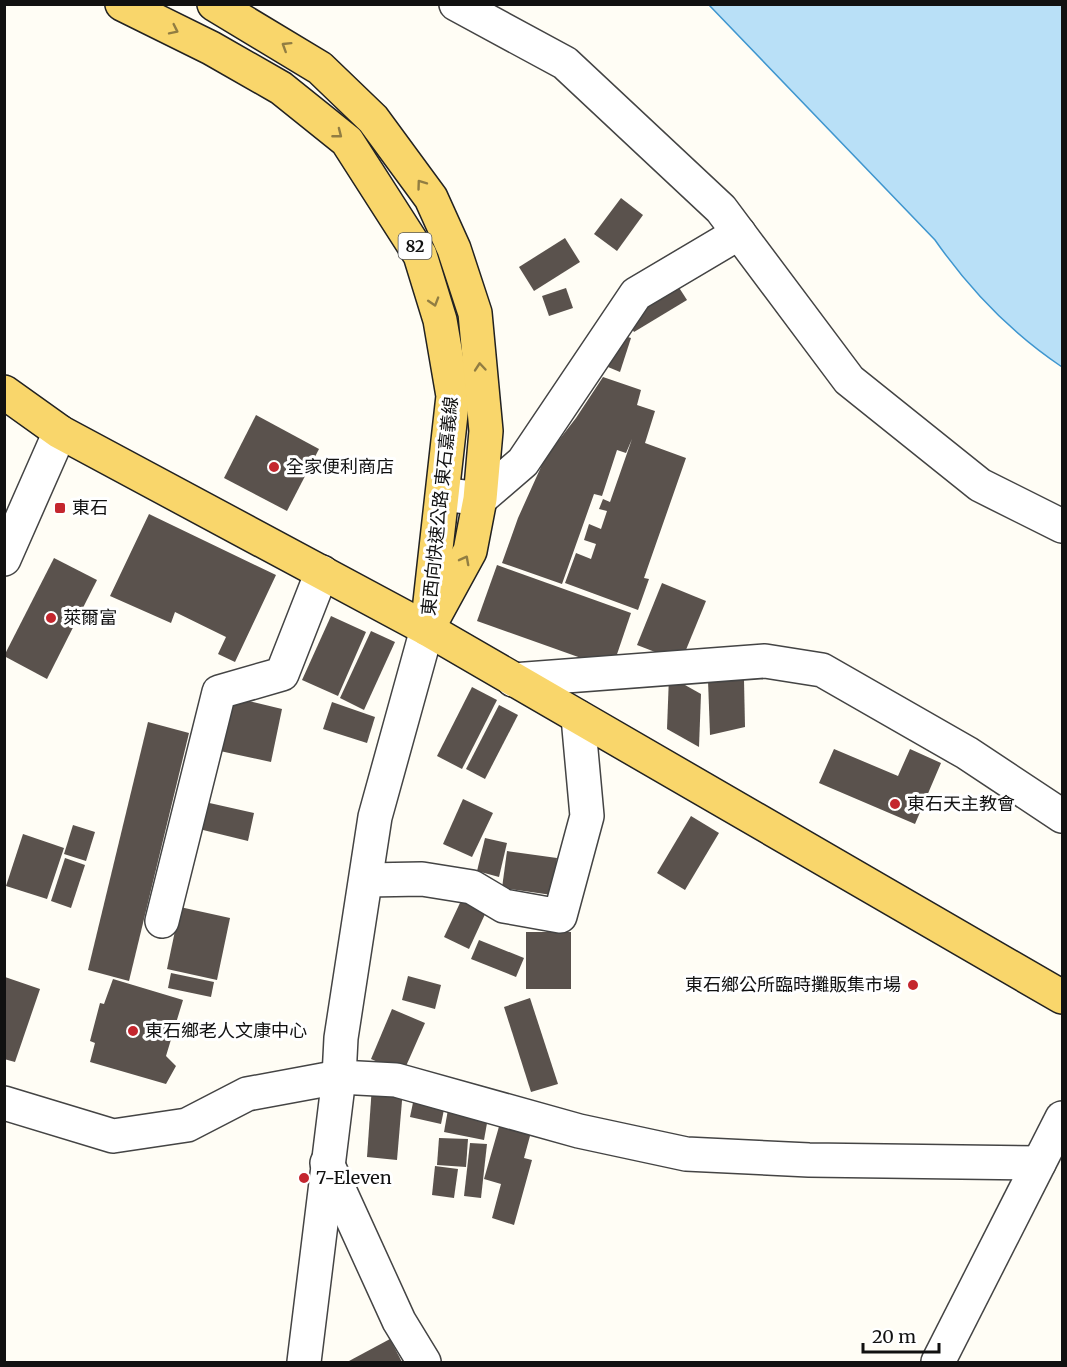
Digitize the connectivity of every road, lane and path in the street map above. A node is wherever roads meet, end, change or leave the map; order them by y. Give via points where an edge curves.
1 (122, 4) edge
2 (214, 4) edge
3 (456, 4) edge
4 (739, 233) junction
5 (4, 392) edge
6 (60, 432) junction
7 (443, 494) junction
8 (480, 499) junction
9 (1062, 526) edge
10 (4, 559) edge
11 (322, 572) junction
12 (427, 629) junction
13 (513, 680) junction
14 (578, 717) junction
15 (1062, 816) edge
16 (367, 880) junction
17 (162, 921) dead end
18 (1062, 997) edge
19 (339, 1077) junction
20 (4, 1103) edge
21 (1062, 1118) edge
22 (327, 1163) junction
23 (1039, 1163) junction
24 (304, 1362) edge
25 (424, 1362) edge
26 (938, 1362) edge

1 -> 7 main road, 東西向快速公路 東石嘉義線 / 82 via 280,88 347,141 384,195 420,255 440,320 453,396
8 -> 2 main road, 東西向快速公路 東石嘉義線 / 82 via 486,431 475,313 454,249 431,198 373,119 320,68
3 - 4 street via 565,63 721,209
4 - 8 street via 636,294 523,462
4 - 9 street via 849,380 980,485
5 - 6 main road
6 - 10 street
6 - 11 main road
7 - 8 street
7 - 12 main road, 東西向快速公路 東石嘉義線 / 82
12 -> 8 main road, 東西向快速公路 東石嘉義線 / 82 via 470,551
11 - 12 main road
11 - 17 street via 282,674 219,692
12 - 13 main road
12 - 16 street via 375,817
13 - 14 main road
13 - 15 street via 765,661 822,670 967,753
14 - 16 street via 587,816 560,916 504,906 472,887 422,879
14 - 18 main road
16 - 19 street via 341,1038
19 - 20 street via 247,1094 187,1125 113,1136
19 - 22 street
19 - 23 street via 396,1080 579,1131 686,1154
21 - 23 street
22 - 24 street
22 - 25 street via 399,1321
23 - 26 street

